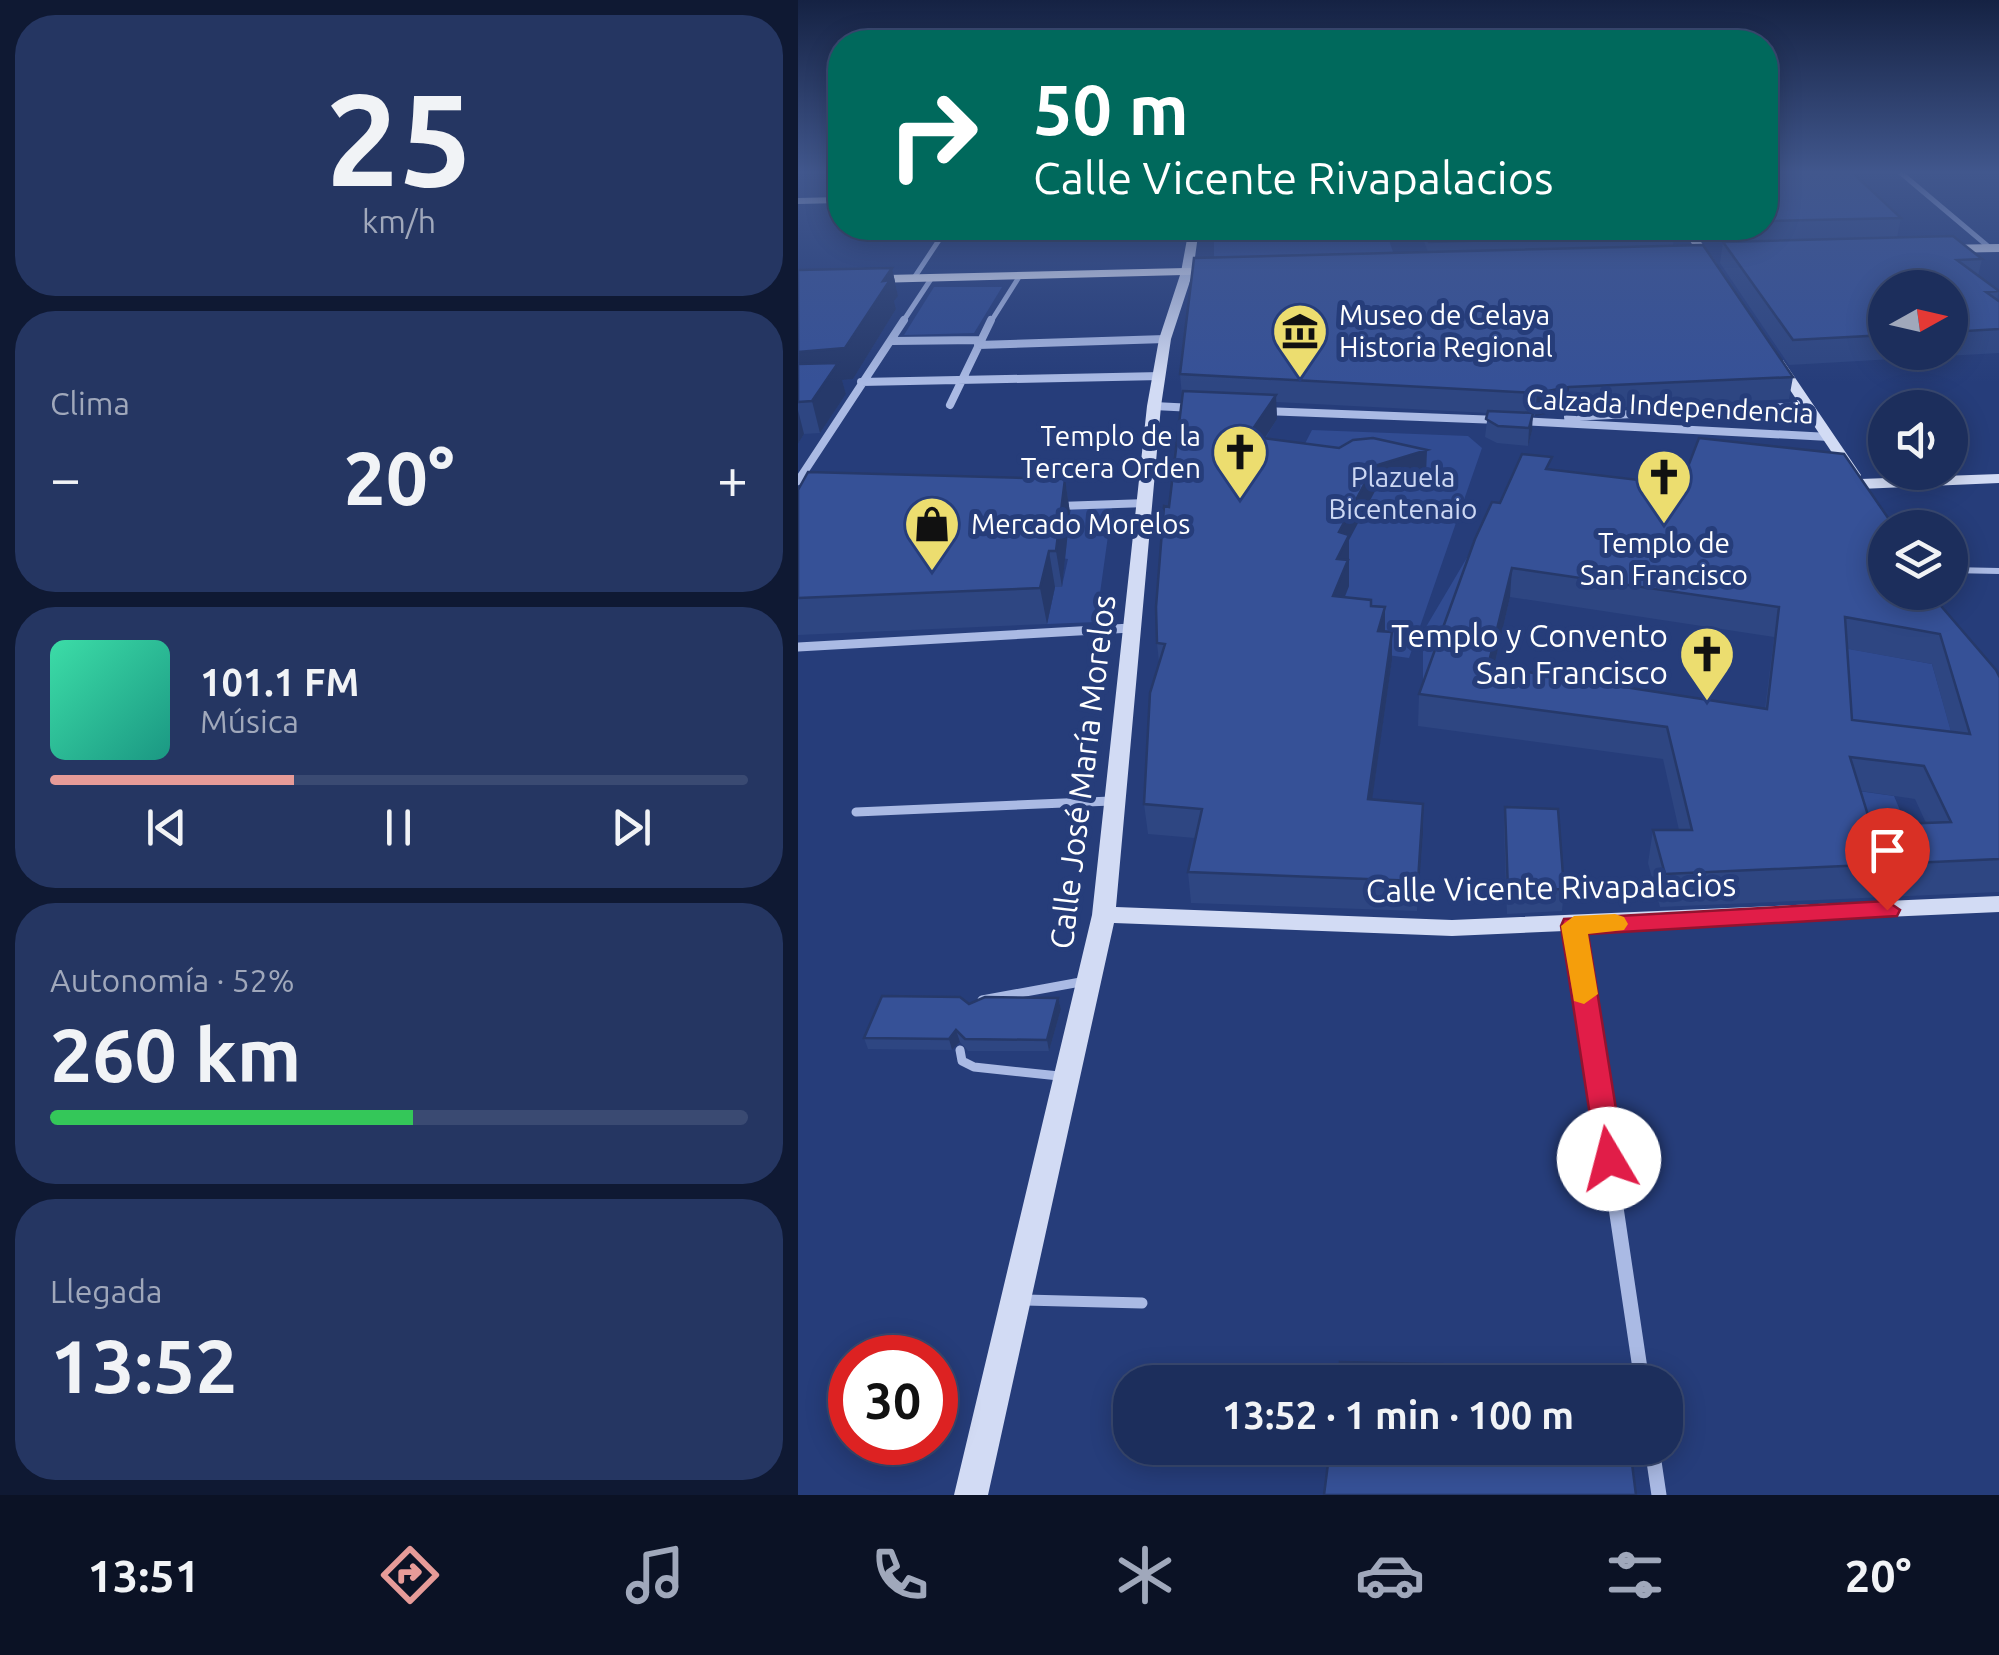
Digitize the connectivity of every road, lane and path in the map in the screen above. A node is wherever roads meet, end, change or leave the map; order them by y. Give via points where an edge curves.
1 (937, 243) edge
2 (1191, 243) edge
3 (1696, 243) edge
4 (1995, 248) edge
5 (1913, 249) edge
6 (1686, 252) edge
7 (1702, 252) junction
8 (1721, 252) edge
9 (1243, 270) edge
10 (1186, 272) junction
11 (1020, 277) junction
12 (914, 278) junction
13 (931, 278) junction
14 (798, 280) edge
15 (1723, 283) edge
16 (1165, 339) junction
17 (892, 341) junction
18 (978, 343) junction
19 (1765, 344) edge
20 (1161, 376) junction
21 (960, 381) junction
22 (860, 384) junction
23 (845, 386) dead end
24 (950, 405) dead end
25 (1154, 406) junction
26 (1807, 406) junction
27 (1199, 408) edge
28 (1254, 410) edge
29 (1510, 420) junction
30 (1829, 437) junction
31 (2000, 478) edge
32 (798, 481) edge
33 (1146, 503) junction
34 (1055, 506) edge
35 (1968, 570) edge
36 (2000, 571) edge
37 (1131, 628) junction
38 (798, 646) edge
39 (1115, 801) junction
40 (856, 812) dead end
41 (2000, 904) edge
42 (1104, 915) junction
43 (1574, 926) junction
44 (1090, 980) junction
45 (971, 1008) edge
46 (960, 1050) dead end
47 (1067, 1077) junction
48 (1016, 1299) junction
49 (1142, 1303) dead end
50 (1639, 1365) edge
51 (1655, 1465) edge
52 (972, 1495) edge
53 (1659, 1495) edge

1 - 12 street
2 - 10 main road, Calle José María Morelos
3 - 7 main road
4 - 5 main road
6 - 7 main road
7 - 8 main road
7 - 15 main road
9 - 10 main road
10 - 11 main road
10 - 16 main road, Calle José María Morelos
11 - 13 main road
11 - 18 street
12 - 13 main road
12 - 14 main road
13 - 17 street
16 - 18 street
16 - 20 main road, Calle José María Morelos
17 - 18 street
17 - 22 street
18 - 21 street
19 - 26 main road
20 - 21 street
20 - 25 main road, Calle José María Morelos
21 - 22 street
21 - 24 street
22 - 23 street
22 - 32 street
25 - 27 street
25 - 33 main road, Calle José María Morelos
26 - 29 street, Calzada Independencia
26 - 30 main road
28 - 29 street, Calzada Independencia
29 - 30 street, Calzada Independencia
30 - 31 main road via 1865,491
33 - 34 street
33 - 37 main road, Calle José María Morelos
35 - 36 lane
37 - 38 street
37 - 39 main road, Calle José María Morelos
39 - 40 lane
39 - 42 main road, Calle José María Morelos
41 - 43 main road, Calle Vicente Rivapalacios
42 - 43 main road, Calle Vicente Rivapalacios
42 - 44 main road, Calle José María Morelos
43 - 50 street
44 - 45 lane via 998,994
44 - 47 main road, Calle José María Morelos
46 - 47 lane via 962,1061 974,1067
47 - 48 main road, Calle José María Morelos
48 - 49 lane
48 - 52 main road, Calle José María Morelos
51 - 53 street

